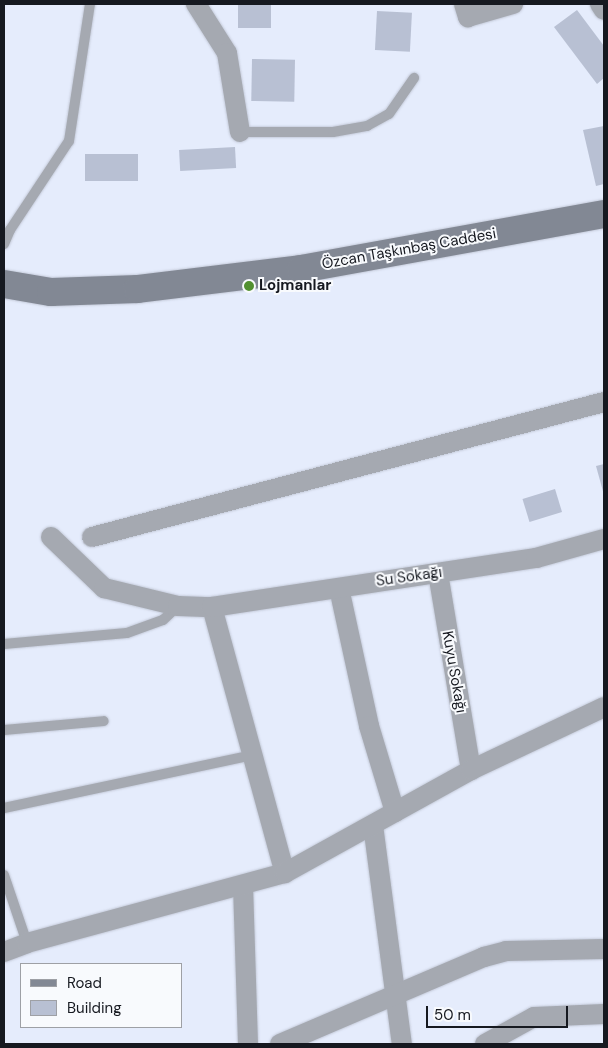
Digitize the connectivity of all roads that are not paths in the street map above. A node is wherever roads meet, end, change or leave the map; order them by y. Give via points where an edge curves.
1 (90, 4) edge
2 (196, 4) edge
3 (464, 4) edge
4 (513, 4) edge
5 (600, 4) edge
6 (604, 10) edge
7 (414, 78) dead end
8 (240, 132) joint
9 (604, 214) edge
10 (4, 244) edge
11 (4, 284) edge
12 (604, 402) edge
13 (51, 537) dead end
14 (92, 537) dead end
15 (604, 539) edge
16 (438, 573) junction
17 (339, 588) junction
18 (178, 606) junction
19 (212, 607) junction
20 (4, 644) edge
21 (604, 707) edge
22 (104, 721) dead end
23 (4, 730) edge
24 (253, 755) junction
25 (471, 770) junction
26 (4, 808) edge
27 (395, 812) junction
28 (372, 825) junction
29 (285, 873) junction
30 (4, 875) edge
31 (242, 885) junction
32 (27, 943) junction
33 (604, 949) edge
34 (4, 952) edge
35 (396, 995) junction
36 (604, 1014) edge
37 (248, 1044) edge
38 (280, 1044) edge
39 (402, 1044) edge
40 (485, 1044) edge

1 - 10 lane via 70,141 10,230
2 - 8 street via 227,53
3 - 4 street via 468,17
5 - 6 street
7 - 8 lane via 389,114 367,126 333,132
9 - 11 street, Özcan Taşkınbaş Caddesi via 301,269 138,288 51,292
12 - 14 street
13 - 18 street, Su Sokağı via 104,588
15 - 16 street, Su Sokağı via 536,558
16 - 17 street, Su Sokağı
16 - 25 street, Kuyu Sokağı
17 - 19 street, Su Sokağı
17 - 27 street via 368,726
18 - 19 street, Su Sokağı
18 - 20 lane via 163,620 127,633
19 - 24 street
21 - 25 street
22 - 23 lane
24 - 26 lane
24 - 29 street
25 - 27 street
27 - 28 street
28 - 29 street
28 - 35 street
29 - 31 street
30 - 32 lane
31 - 32 street
31 - 37 street
32 - 34 street
33 - 35 street via 506,950
35 - 38 street
35 - 39 street
36 - 40 street via 534,1017

